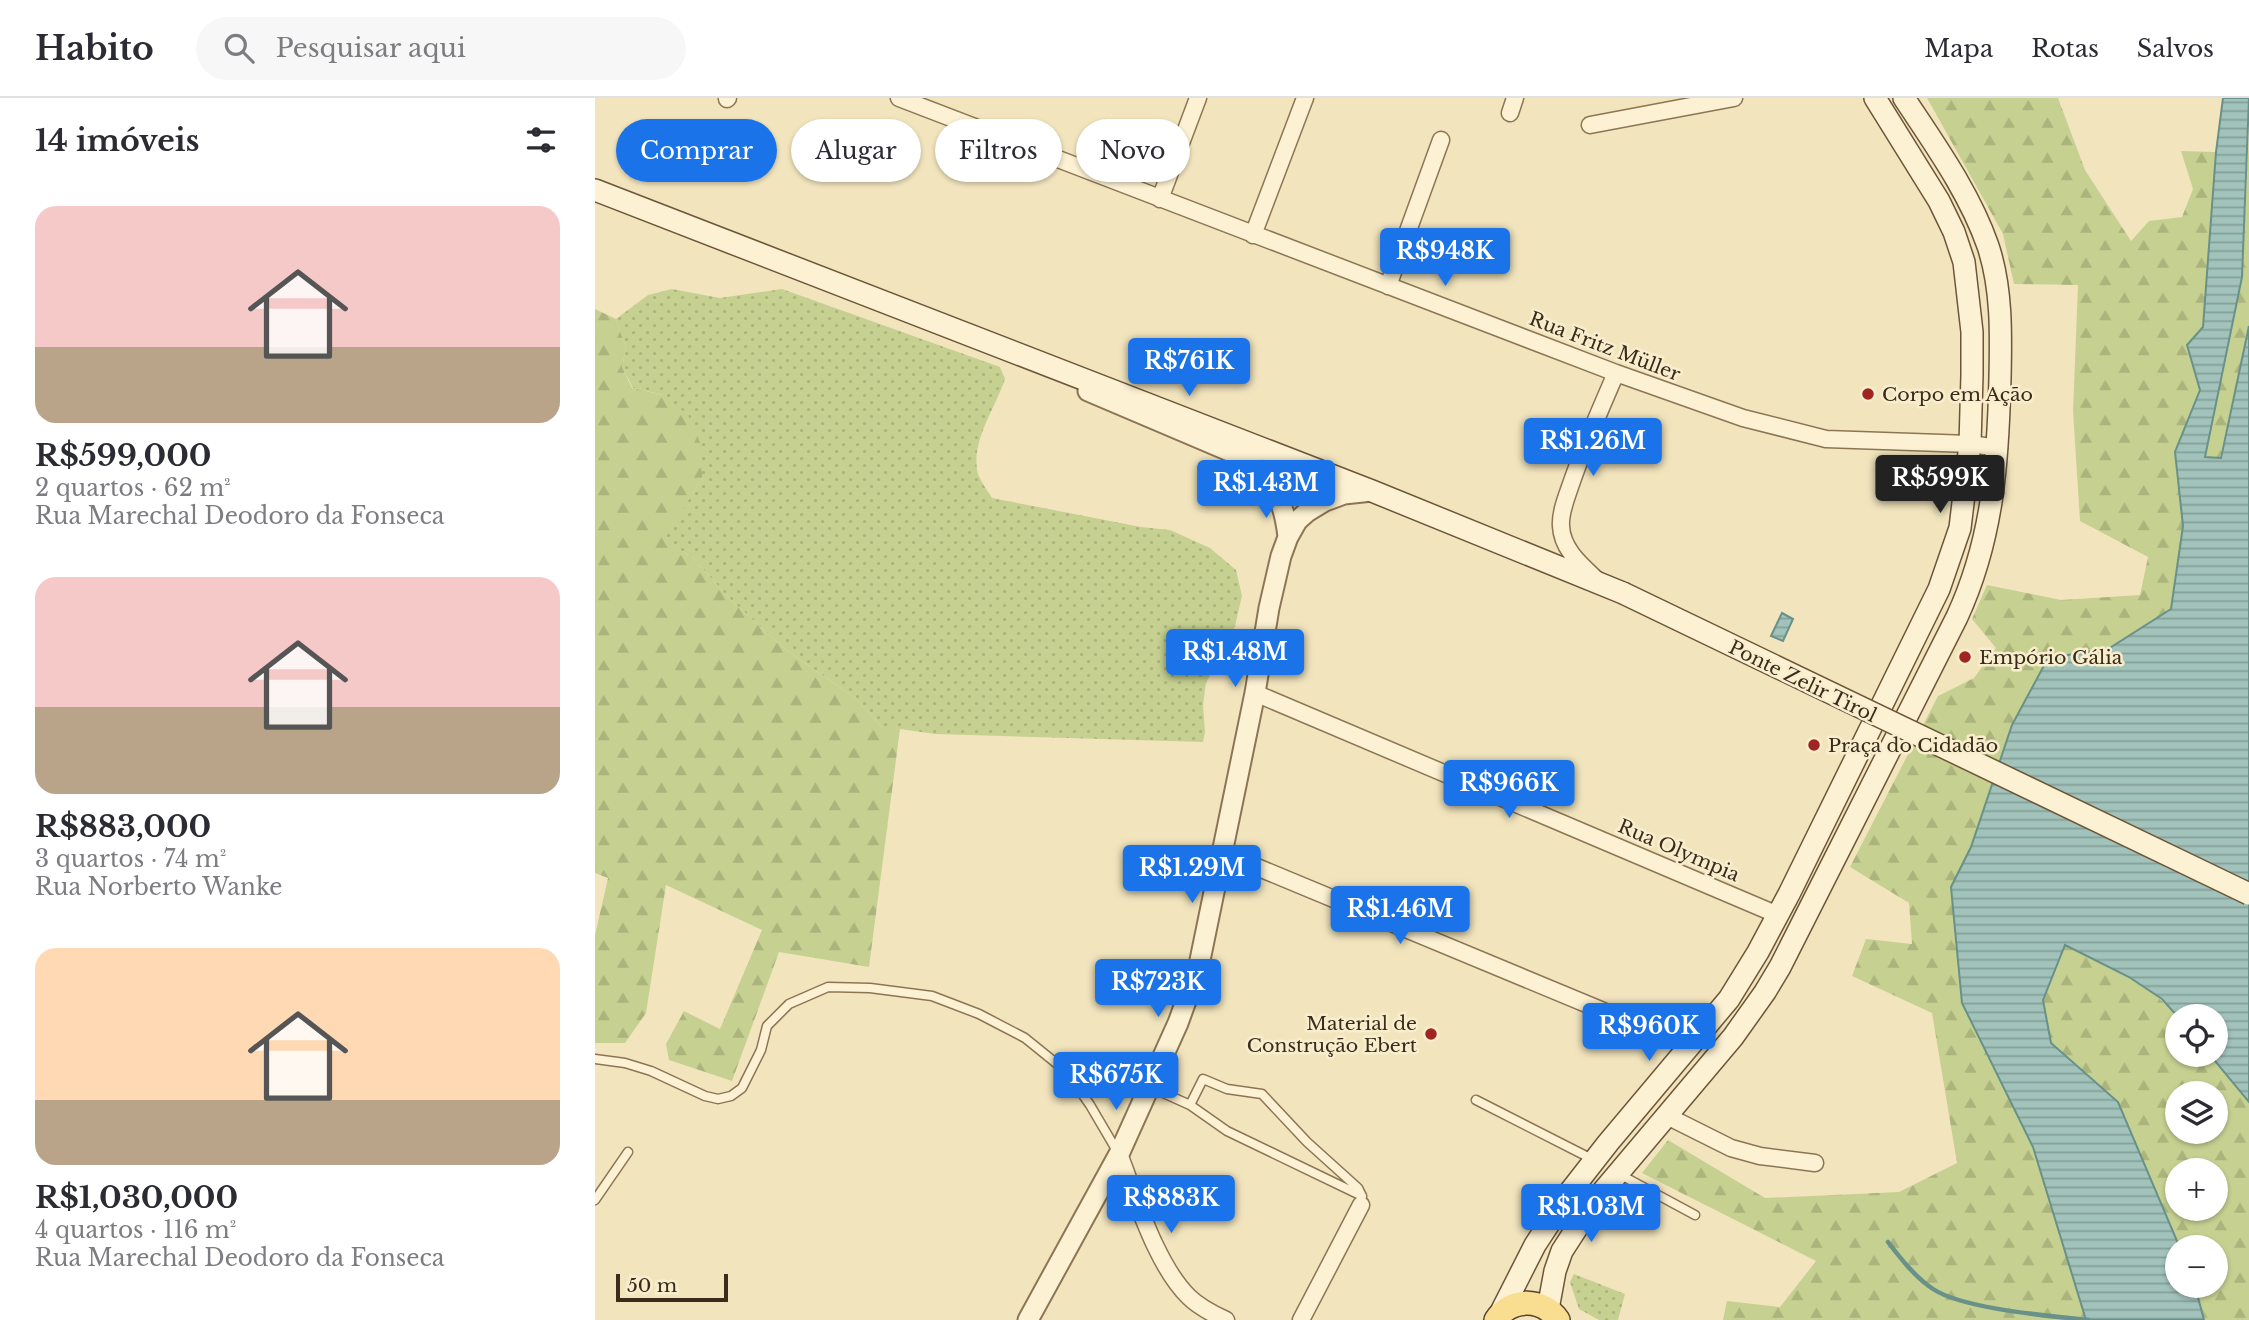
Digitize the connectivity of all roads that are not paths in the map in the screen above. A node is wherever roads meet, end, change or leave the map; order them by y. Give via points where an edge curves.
1 (899, 98) edge
2 (1198, 98) edge
3 (1305, 98) edge
4 (1734, 98) edge
5 (1875, 98) edge
6 (1904, 98) edge
7 (1590, 125) dead end
8 (1441, 140) dead end
9 (595, 190) edge
10 (1160, 199) junction
11 (1253, 235) junction
12 (1388, 286) junction
13 (990, 344) junction
14 (1616, 373) junction
15 (1970, 444) junction
16 (1999, 448) junction
17 (1372, 491) junction
18 (1960, 528) junction
19 (1986, 536) junction
20 (1288, 537) junction
21 (1600, 583) junction
22 (1627, 597) junction
23 (1255, 693) junction
24 (1876, 718) junction
25 (1223, 853) junction
26 (2249, 894) edge
27 (1778, 915) junction
28 (1690, 1047) junction
29 (595, 1059) edge
30 (1150, 1087) junction
31 (1476, 1100) dead end
32 (1190, 1105) junction
33 (1667, 1116) junction
34 (628, 1152) dead end
35 (1119, 1154) junction
36 (1594, 1160) junction
37 (1815, 1163) dead end
38 (1617, 1173) junction
39 (595, 1200) edge
40 (1362, 1201) junction
41 (1695, 1214) dead end
42 (1498, 1317) edge
43 (1556, 1317) edge
44 (1028, 1320) edge
45 (1227, 1320) edge
46 (1301, 1320) edge

1 - 10 street, Rua Fritz Müller
2 - 10 street
3 - 11 street
4 - 7 street
5 - 15 main road via 1939,201 1964,262 1972,332
6 - 16 main road via 1971,205 1988,247 1998,287
8 - 12 street
9 - 13 main road, Ponte Zelir Tirol
10 - 11 street, Rua Fritz Müller
11 - 12 street, Rua Fritz Müller
12 - 14 street, Rua Fritz Müller
13 - 17 main road, Ponte Zelir Tirol
13 - 20 street via 1073,385 1248,459 1279,495
14 - 15 street, Rua Fritz Müller via 1743,418 1826,439
14 - 21 street via 1584,447 1561,525 1574,558
15 - 16 street, Rua Fritz Müller
15 - 18 main road
16 - 19 main road
17 - 20 street via 1344,494 1318,505 1297,521
17 - 21 main road, Ponte Zelir Tirol
18 - 19 main road
18 - 24 main road via 1939,589
19 - 33 main road via 1957,617 1780,967 1747,1019
20 - 23 street via 1269,608
21 - 22 main road, Ponte Zelir Tirol
22 - 24 street
22 - 26 main road, Ponte Zelir Tirol, bridge
23 - 25 street
23 - 27 street, Rua Olympia
24 - 27 main road
25 - 28 street
25 - 30 street via 1199,965
27 - 28 main road via 1742,978
28 - 36 main road
29 - 35 lane via 650,1071 719,1099 742,1088 767,1027 789,1004 828,987 932,996 1025,1038 1066,1072
30 - 32 lane
30 - 35 street
31 - 36 lane
32 - 40 lane via 1227,1131
32 - 40 lane via 1203,1079 1227,1089 1262,1094 1358,1188
33 - 37 street via 1731,1148
33 - 38 main road
34 - 39 lane
35 - 44 street
35 - 45 street via 1156,1246 1176,1280 1201,1307
36 - 38 main road
36 - 42 main road via 1535,1245
38 - 41 lane
38 - 43 main road via 1562,1251 1555,1271
40 - 46 street
42 - 43 main road via 1523,1302 1536,1303

